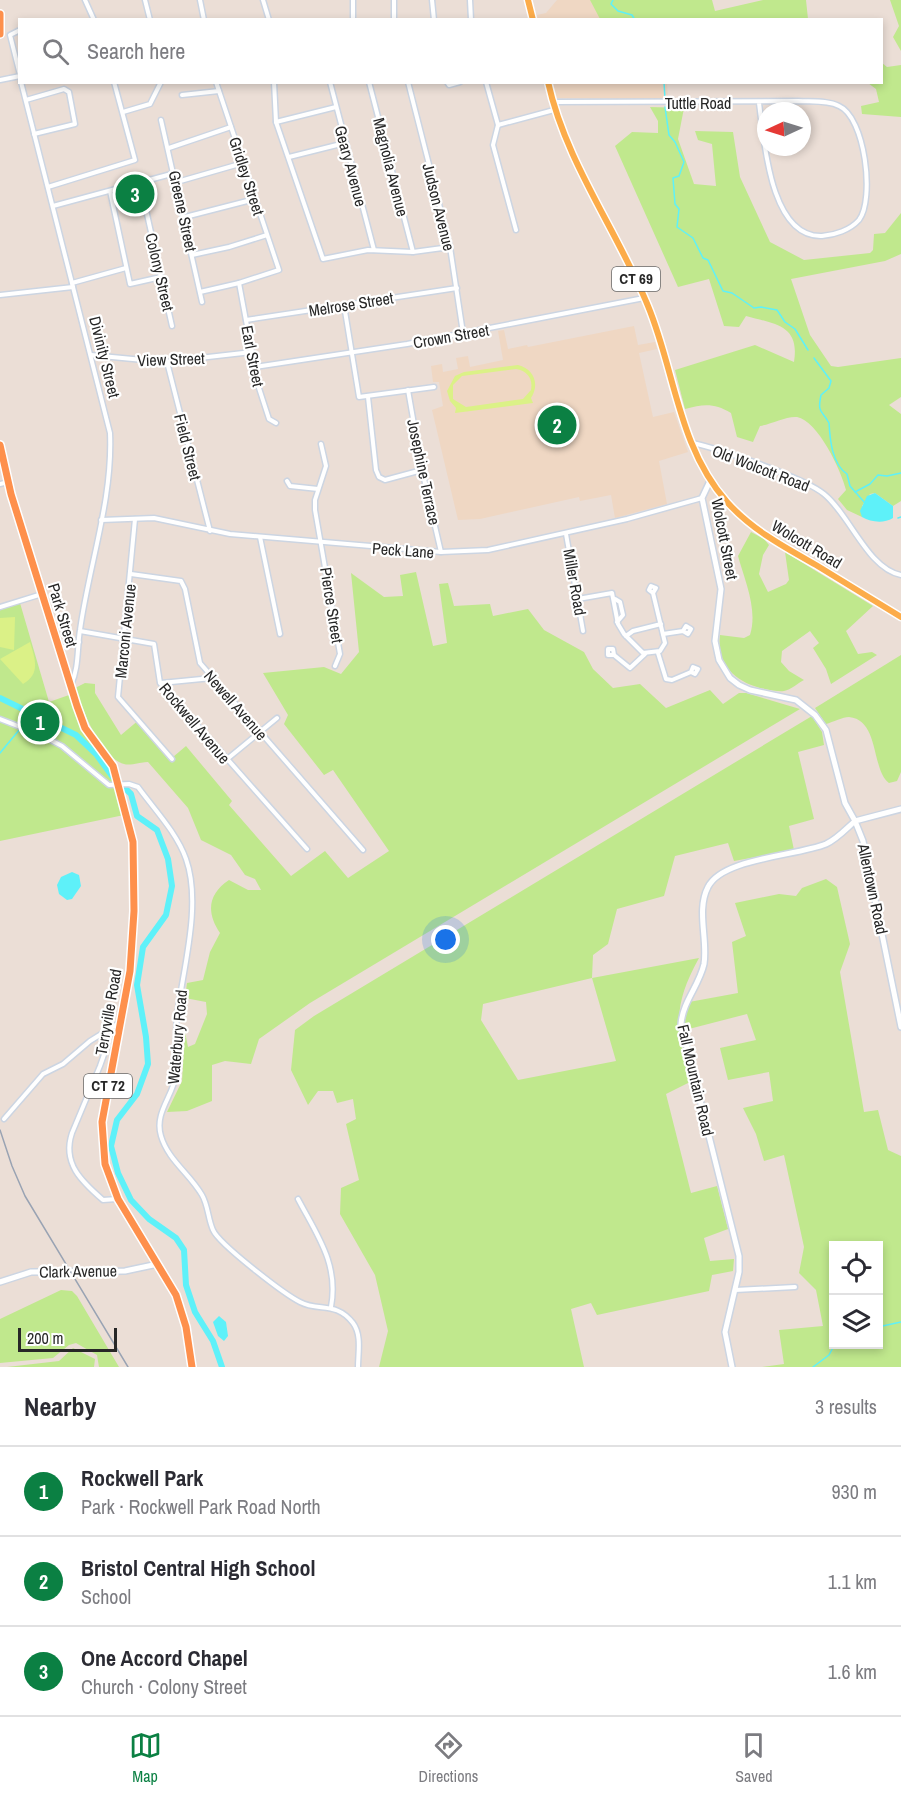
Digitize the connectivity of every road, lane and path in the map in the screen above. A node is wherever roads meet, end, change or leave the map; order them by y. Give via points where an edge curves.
1 (85, 0) edge
2 (145, 0) edge
3 (200, 0) edge
4 (263, 0) edge
5 (353, 0) edge
6 (394, 0) edge
7 (432, 0) edge
8 (470, 0) edge
9 (528, 0) edge
10 (0, 14) edge
11 (93, 18) edge
12 (150, 18) edge
13 (204, 18) edge
14 (268, 18) edge
15 (353, 18) edge
16 (394, 18) edge
17 (434, 18) edge
18 (471, 18) edge
19 (532, 18) edge
20 (1, 24) edge
21 (18, 30) edge
22 (0, 34) edge
23 (18, 68) edge
24 (18, 76) edge
25 (0, 80) edge
26 (22, 84) edge
27 (115, 84) edge
28 (161, 84) edge
29 (217, 84) edge
30 (274, 84) edge
31 (330, 84) edge
32 (370, 84) edge
33 (409, 84) edge
34 (487, 84) edge
35 (548, 84) edge
36 (219, 91) junction
37 (182, 95) dead end
38 (26, 100) junction
39 (757, 103) edge
40 (759, 103) joint
41 (553, 106) junction
42 (336, 107) junction
43 (123, 112) junction
44 (161, 120) dead end
45 (276, 122) junction
46 (498, 125) junction
47 (231, 127) junction
48 (34, 134) junction
49 (345, 143) junction
50 (169, 148) junction
51 (289, 158) junction
52 (243, 163) junction
53 (175, 173) junction
54 (177, 182) junction
55 (140, 183) junction
56 (48, 187) junction
57 (110, 191) junction
58 (255, 199) junction
59 (52, 206) junction
60 (185, 217) junction
61 (516, 230) dead end
62 (267, 235) junction
63 (450, 247) junction
64 (374, 250) junction
65 (413, 252) junction
66 (192, 255) junction
67 (126, 268) junction
68 (161, 277) junction
69 (239, 283) junction
70 (73, 285) junction
71 (457, 288) junction
72 (200, 292) junction
73 (0, 295) edge
74 (645, 298) junction
75 (202, 302) dead end
76 (344, 305) junction
77 (246, 320) junction
78 (172, 326) dead end
79 (463, 333) junction
80 (252, 352) junction
81 (352, 353) junction
82 (91, 355) junction
83 (167, 362) junction
84 (255, 367) junction
85 (434, 387) dead end
86 (408, 390) junction
87 (368, 397) junction
88 (276, 423) dead end
89 (691, 443) junction
90 (321, 444) dead end
91 (0, 445) edge
92 (422, 470) junction
93 (287, 481) dead end
94 (710, 481) junction
95 (4, 483) edge
96 (318, 489) junction
97 (702, 498) junction
98 (135, 519) junction
99 (101, 520) junction
100 (210, 531) junction
101 (566, 534) junction
102 (260, 537) junction
103 (322, 543) junction
104 (441, 552) junction
105 (131, 574) junction
106 (901, 574) edge
107 (653, 593) dead end
108 (42, 594) junction
109 (578, 598) junction
110 (0, 607) edge
111 (901, 617) edge
112 (661, 624) junction
113 (80, 631) junction
114 (583, 631) dead end
115 (683, 631) dead end
116 (280, 634) dead end
117 (663, 634) junction
118 (626, 636) junction
119 (123, 638) junction
120 (79, 642) junction
121 (59, 648) junction
122 (658, 652) junction
123 (645, 654) junction
124 (614, 655) dead end
125 (335, 666) dead end
126 (691, 672) dead end
127 (212, 678) junction
128 (160, 683) junction
129 (71, 685) junction
130 (277, 718) dead end
131 (0, 719) edge
132 (260, 733) junction
133 (172, 759) dead end
134 (226, 760) junction
135 (121, 786) junction
136 (901, 809) edge
137 (855, 822) junction
138 (307, 849) dead end
139 (363, 850) dead end
140 (120, 1023) junction
141 (901, 1027) edge
142 (105, 1031) junction
143 (4, 1119) dead end
144 (118, 1199) junction
145 (298, 1199) dead end
146 (158, 1264) junction
147 (0, 1282) edge
148 (795, 1287) dead end
149 (735, 1290) junction
150 (331, 1307) junction
151 (192, 1367) edge
152 (358, 1367) edge
153 (732, 1367) edge

1 - 11 street
2 - 12 street
3 - 13 street
4 - 14 street
5 - 15 street
6 - 16 street
7 - 17 street
8 - 18 street
9 - 19 main road
10 - 20 highway
20 - 22 highway
21 - 23 street via 10,37
24 - 25 street
26 - 38 street, Divinity Street
27 - 43 street
28 - 43 street via 147,106
29 - 36 street, Gridley Street
30 - 45 street
31 - 42 street, Geary Avenue
32 - 65 street, Magnolia Avenue
33 - 63 street, Judson Avenue
34 - 46 street
35 - 41 main road, Wolcott Street / CT 69
36 - 37 street
36 - 47 street, Gridley Street
38 - 48 street, Divinity Street
38 - 48 street via 64,89 69,93 75,124
39 - 41 street, Tuttle Road
40 - 40 street, Tuttle Road via 765,153 790,223 816,236 848,229 859,220 865,207 860,137 854,120 843,108 817,102
41 - 46 street, Tuttle Road
41 - 74 main road, Wolcott Street / CT 69 via 566,141
42 - 45 street
42 - 49 street, Geary Avenue
43 - 56 street via 135,160
44 - 50 street, Greene Street
45 - 51 street
46 - 61 street via 494,145
47 - 50 street
47 - 52 street, Gridley Street
48 - 56 street, Divinity Street
49 - 51 street
49 - 64 street, Geary Avenue
50 - 53 street, Greene Street
51 - 64 street via 323,259
52 - 54 street
52 - 58 street, Gridley Street
53 - 54 street, Greene Street
53 - 55 street
54 - 60 street, Greene Street
55 - 57 street
55 - 68 street, Colony Street
56 - 59 street, Divinity Street
57 - 59 street
57 - 67 street
58 - 60 street
58 - 62 street, Gridley Street
59 - 70 street, Divinity Street
60 - 66 street, Greene Street
62 - 66 street
62 - 69 street, Gridley Street via 279,270
63 - 65 street
63 - 71 street, Judson Avenue
64 - 65 street
66 - 72 street, Greene Street
67 - 68 street via 130,284
67 - 70 street
68 - 78 street, Colony Street
69 - 72 street
69 - 77 street, Earl Street
70 - 73 street
70 - 82 street, Divinity Street
71 - 76 street, Melrose Street
71 - 79 street, Judson Avenue
72 - 75 street, Greene Street
74 - 79 street, Crown Street
74 - 89 main road, Wolcott Street / CT 69
76 - 77 street, Melrose Street
76 - 81 street
77 - 80 street, Earl Street
79 - 81 street, Crown Street
80 - 83 street, View Street
80 - 84 street, Earl Street
81 - 84 street, Crown Street
81 - 87 street via 358,397
82 - 83 street, View Street
82 - 99 street, Divinity Street via 110,433
83 - 100 street, Field Street
84 - 88 street, Earl Street via 266,412
85 - 86 street
86 - 87 street
86 - 92 street, Josephine Terrace
87 - 92 street via 379,477 385,480
89 - 94 main road, Wolcott Street / CT 69
89 - 106 street, Old Wolcott Road via 765,467 822,492 839,507 879,564 890,573
90 - 96 street, Pierce Street via 326,466
91 - 95 highway, Park Street / CT 72
92 - 104 street, Josephine Terrace
93 - 96 street via 290,486
94 - 97 main road, Wolcott Street
94 - 111 main road, Wolcott Road / CT 69 via 734,510 761,532
95 - 108 highway, Park Street / CT 72
96 - 103 street, Pierce Street via 315,510
97 - 101 street, Peck Lane
97 - 137 main road, Wolcott Street via 721,589 715,641 719,660 730,678 740,685 796,700 815,715 826,730 845,803
98 - 99 street, Peck Lane
98 - 100 street, Peck Lane via 172,520
98 - 105 street, Marconi Avenue
99 - 113 street, Divinity Street
100 - 102 street, Peck Lane
101 - 104 street, Peck Lane via 488,550
101 - 109 street, Miller Road
102 - 103 street, Peck Lane
102 - 116 street
103 - 104 street, Peck Lane
103 - 125 street, Pierce Street via 340,654
105 - 119 street, Marconi Avenue
105 - 127 street, Newell Avenue via 176,578 184,584 195,650
107 - 112 street
108 - 110 street
108 - 121 highway, Park Street / CT 72
109 - 114 street, Miller Road
109 - 118 street via 609,592 615,599 617,622
112 - 117 street
112 - 118 street
113 - 119 street, Rockwell Avenue
113 - 120 street, Divinity Street
115 - 117 street
117 - 122 street via 665,645
118 - 123 street
119 - 128 street, Rockwell Avenue via 154,644
119 - 133 street, Marconi Avenue via 118,697
120 - 121 street
120 - 129 street, Divinity Street
121 - 129 highway, Park Street / CT 72
122 - 123 street
122 - 126 street via 666,679
123 - 124 street via 630,668
127 - 128 street
127 - 132 street, Newell Avenue
128 - 134 street, Rockwell Avenue
129 - 135 highway, Park Street / CT 72 via 85,728 113,766
130 - 132 street
131 - 135 street, Waterbury Road via 62,746 109,785
132 - 134 street
132 - 139 street, Newell Avenue
134 - 138 street, Rockwell Avenue
135 - 140 highway, Terryville Road / CT 72 via 133,842 134,911 130,971
135 - 150 street, Waterbury Road via 138,787 182,849 191,888 189,939 177,1019 176,1074 174,1088 160,1116 161,1136 169,1153 203,1196 213,1232 258,1275 299,1302
136 - 137 main road
137 - 141 main road, Allentown Road via 863,842
137 - 149 main road, Fall Mountain Road via 829,843 735,866 718,874 708,886 703,903 703,967 682,1011 681,1024 735,1237 739,1261
140 - 142 street
140 - 144 highway, Terryville Road / CT 72 via 102,1134 105,1164
142 - 143 street via 63,1064 43,1074
142 - 144 street via 106,1049 72,1133 69,1159 75,1173 103,1200
144 - 146 highway, Terryville Road / CT 72
145 - 150 street via 324,1246 334,1289
146 - 147 main road, Clark Avenue via 125,1271 52,1269
146 - 151 highway, Terryville Road / CT 72 via 184,1318
148 - 149 street
149 - 153 main road, Fall Mountain Road via 725,1332
150 - 152 street via 344,1314 357,1331

